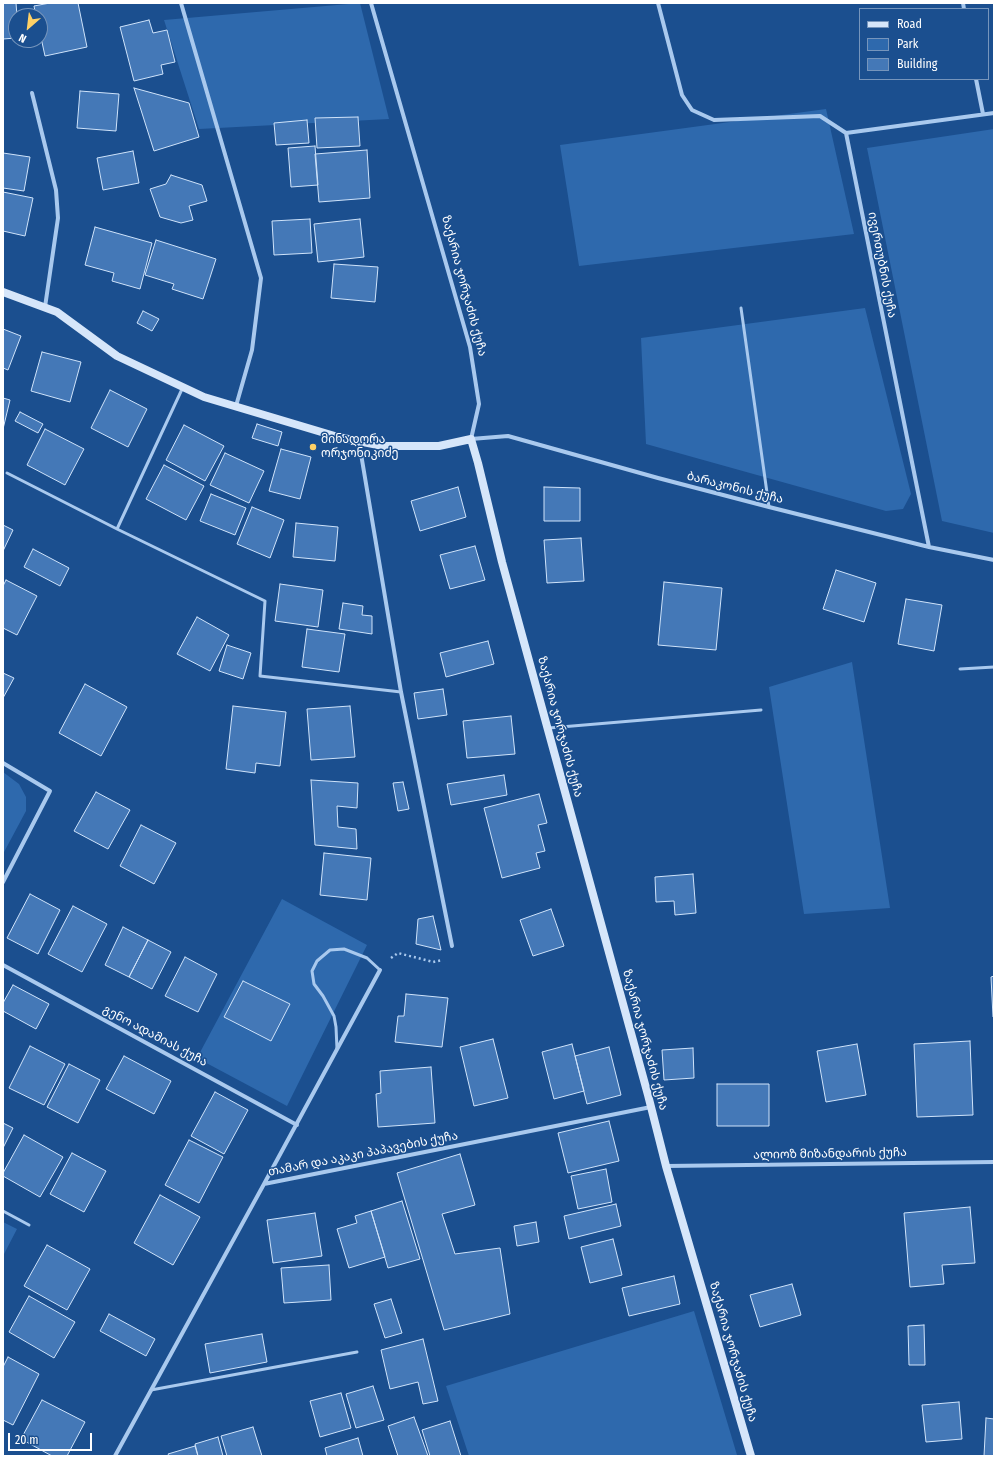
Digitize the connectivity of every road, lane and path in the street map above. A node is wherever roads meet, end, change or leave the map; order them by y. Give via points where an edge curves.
1 (181, 3) edge
2 (371, 3) edge
3 (658, 3) edge
4 (976, 80) edge
5 (32, 93) dead end
6 (994, 112) edge
7 (983, 114) junction
8 (846, 133) junction
9 (3, 292) edge
10 (45, 307) junction
11 (741, 308) dead end
12 (182, 387) junction
13 (236, 407) junction
14 (471, 439) junction
15 (359, 441) junction
16 (7, 473) dead end
17 (769, 507) junction
18 (117, 529) junction
19 (929, 547) junction
20 (994, 560) edge
21 (994, 667) edge
22 (960, 669) dead end
23 (401, 692) junction
24 (760, 710) dead end
25 (548, 728) junction
26 (3, 763) edge
27 (3, 882) edge
28 (452, 946) joint
29 (3, 965) edge
30 (380, 970) junction
31 (337, 1050) junction
32 (651, 1107) junction
33 (297, 1125) junction
34 (994, 1162) edge
35 (666, 1166) junction
36 (264, 1184) junction
37 (3, 1211) edge
38 (29, 1225) dead end
39 (357, 1352) dead end
40 (151, 1390) junction
41 (115, 1456) edge
42 (751, 1456) edge

1 - 13 street via 261,278 252,350
2 - 14 street, ზაქარია ჯორჯაძის ქუჩა via 470,347 479,404
3 - 8 street via 682,95 692,110 714,120 820,116
4 - 7 street
5 - 10 street via 56,190 58,218
6 - 7 street
7 - 8 street
8 - 19 street, ივერთუბნის ქუჩა
9 - 10 street
10 - 12 street via 57,312 117,356
11 - 17 lane
12 - 13 street
12 - 18 lane
13 - 15 street
14 - 15 street via 439,446 383,446
14 - 17 street, ბარაკონის ქუჩა via 508,436
14 - 25 street, ზაქარია ჯორჯაძის ქუჩა
15 - 23 street
16 - 18 lane
17 - 19 street, ბარაკონის ქუჩა
18 - 23 lane via 265,601 260,676
19 - 20 street, ბარაკონის ქუჩა
21 - 22 lane
23 - 28 street
24 - 25 lane
25 - 32 street, ზაქარია ჯორჯაძის ქუჩა
26 - 27 street via 50,791
28 - 30 path via 444,960 433,962 398,953
29 - 33 street, გენო ადამიას ქუჩა
30 - 31 street
30 - 31 lane via 366,958 344,949 330,950 317,961 312,970 314,984 334,1016
31 - 33 street
32 - 35 street, ზაქარია ჯორჯაძის ქუჩა
32 - 36 street, თამარ და აკაკი პაპავების ქუჩა
33 - 36 street
34 - 35 street, ალიოზ მიზანდარის ქუჩა
35 - 42 street, ზაქარია ჯორჯაძის ქუჩა
36 - 40 street, თამარ და აკაკი პაპავების ქუჩა
37 - 38 lane
39 - 40 lane
40 - 41 street, თამარ და აკაკი პაპავების ქუჩა

